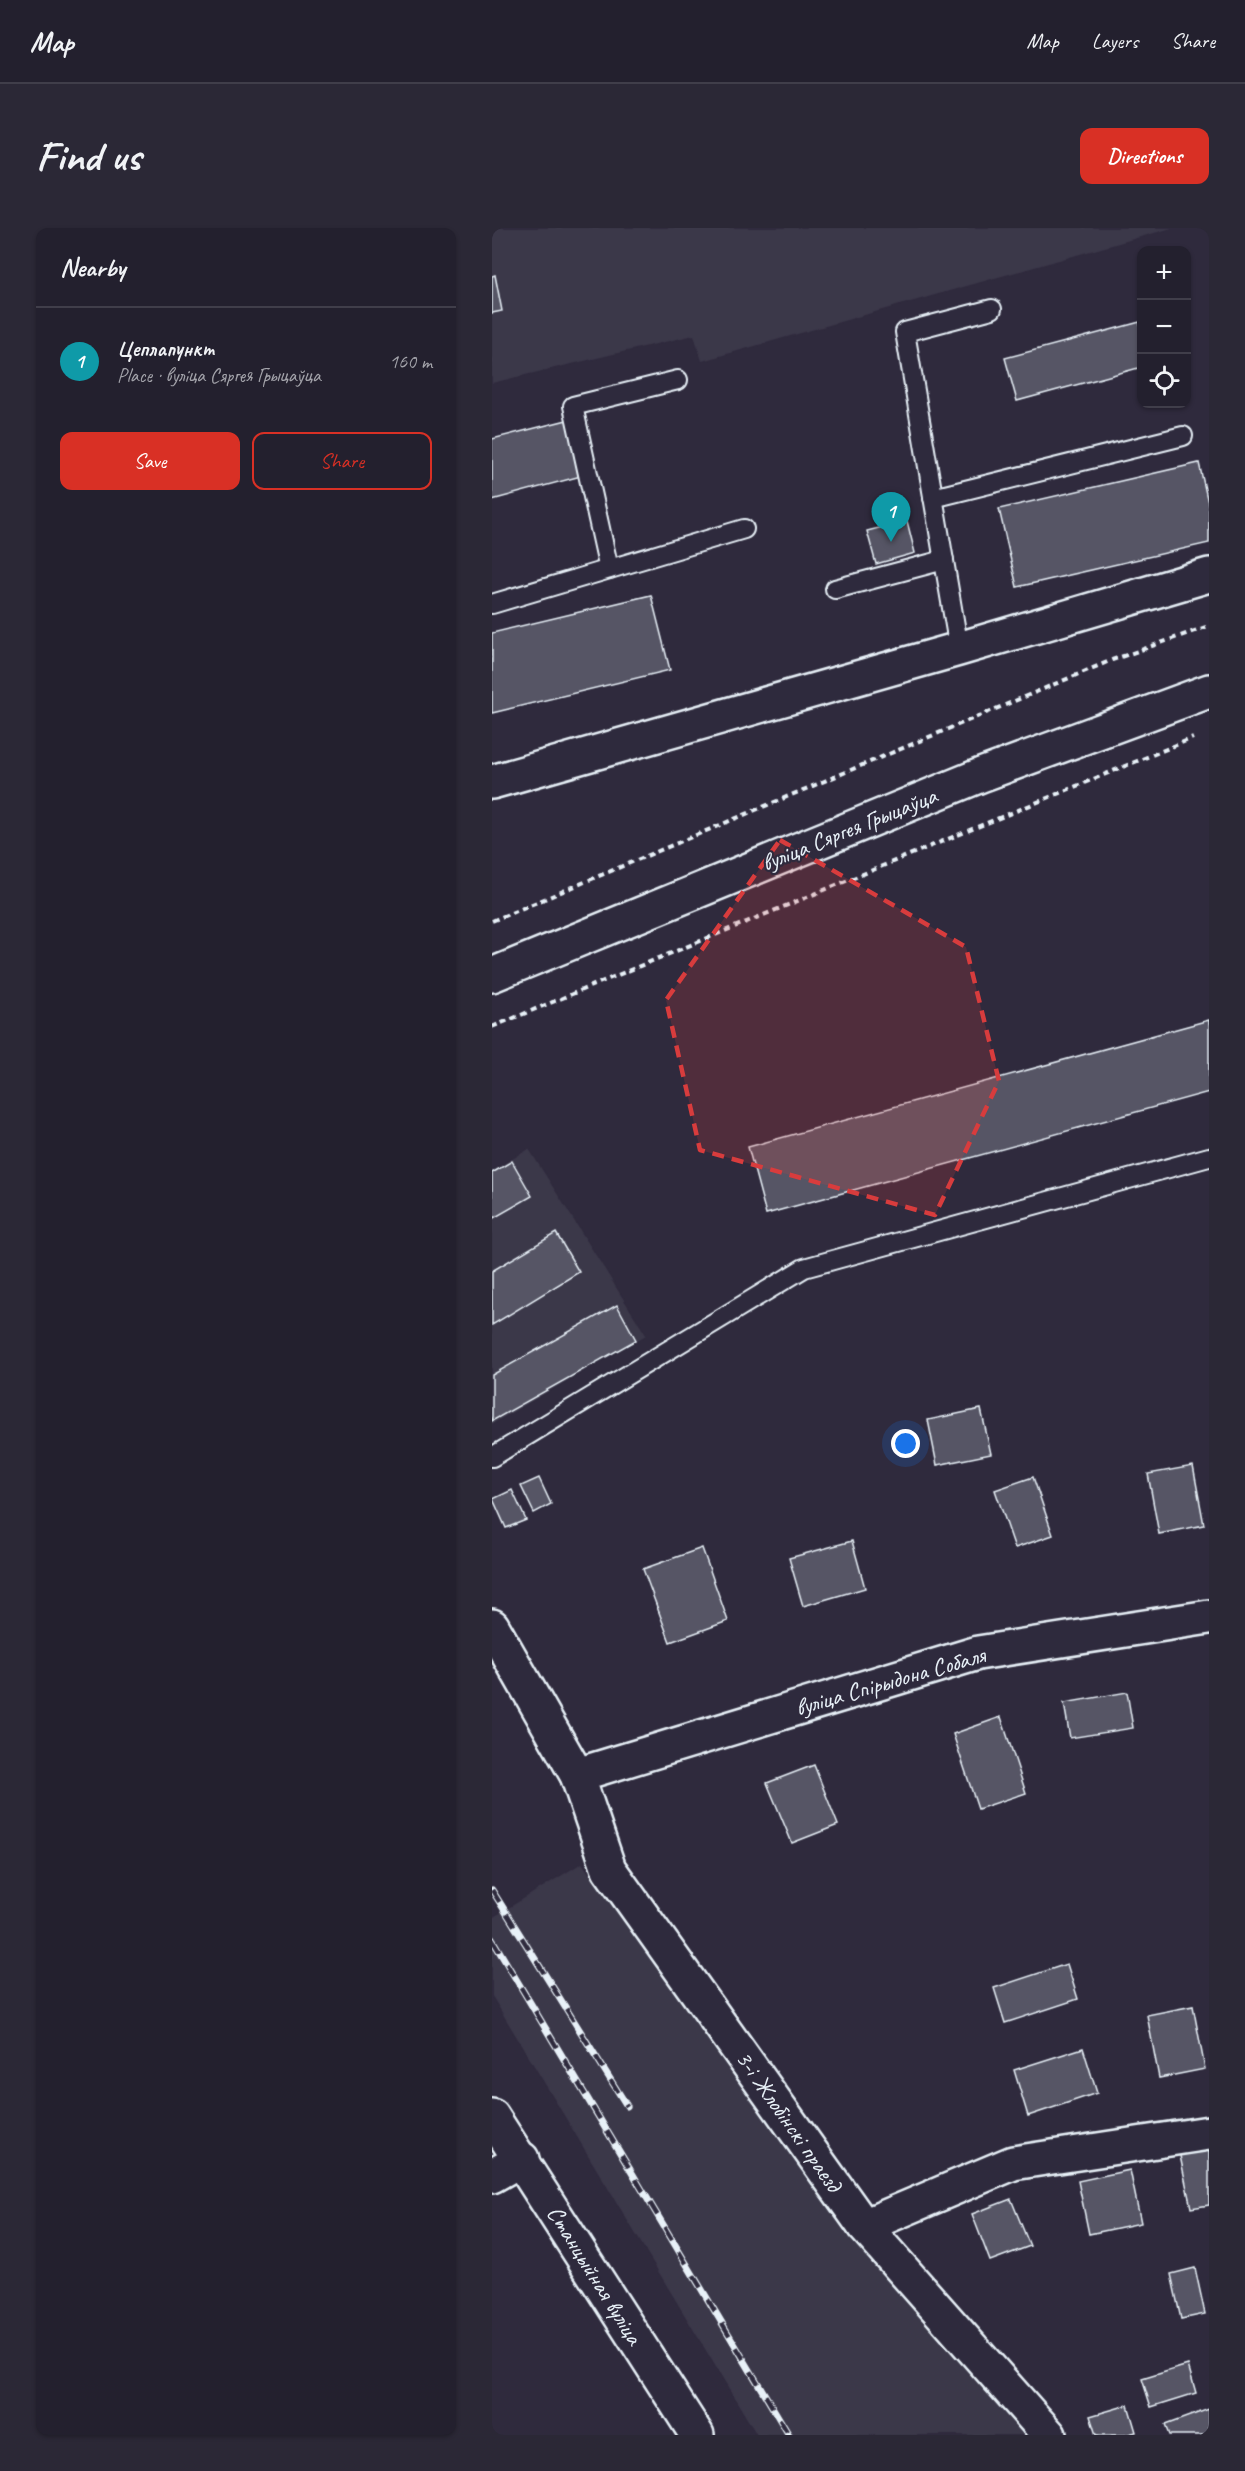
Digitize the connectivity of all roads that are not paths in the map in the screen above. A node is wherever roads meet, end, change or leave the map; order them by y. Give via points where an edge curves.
1 (992, 309) dead end
2 (678, 380) dead end
3 (1183, 436) dead end
4 (933, 498) junction
5 (744, 528) dead end
6 (944, 560) junction
7 (609, 569) junction
8 (1209, 575) edge
9 (835, 589) dead end
10 (492, 604) edge
11 (959, 649) junction
12 (1209, 692) edge
13 (492, 782) edge
14 (492, 975) edge
15 (1209, 1157) edge
16 (492, 1457) edge
17 (1209, 1617) edge
18 (492, 1626) edge
19 (577, 1775) junction
20 (492, 2116) edge
21 (1209, 2133) edge
22 (522, 2159) junction
23 (492, 2176) edge
24 (864, 2226) junction
25 (697, 2435) edge
26 (1049, 2435) edge

1 - 4 lane via 905,332
2 - 7 lane via 573,406
3 - 4 lane
4 - 6 lane
5 - 7 lane
6 - 9 lane
6 - 11 lane
7 - 10 lane
8 - 11 street
11 - 13 street
12 - 14 street, вуліца Сяргея Грыцаўца via 981,775
15 - 16 lane via 804,1269
17 - 19 street, вуліца Спірыдона Собаля via 978,1653
18 - 19 street, 3-і Жлобінскі праезд
19 - 24 street, 3-і Жлобінскі праезд via 609,1869
20 - 22 street, Станцыйная вуліца
21 - 24 street via 1013,2163
22 - 23 street
22 - 25 street, Станцыйная вуліца
24 - 26 street, 3-і Жлобінскі праезд

